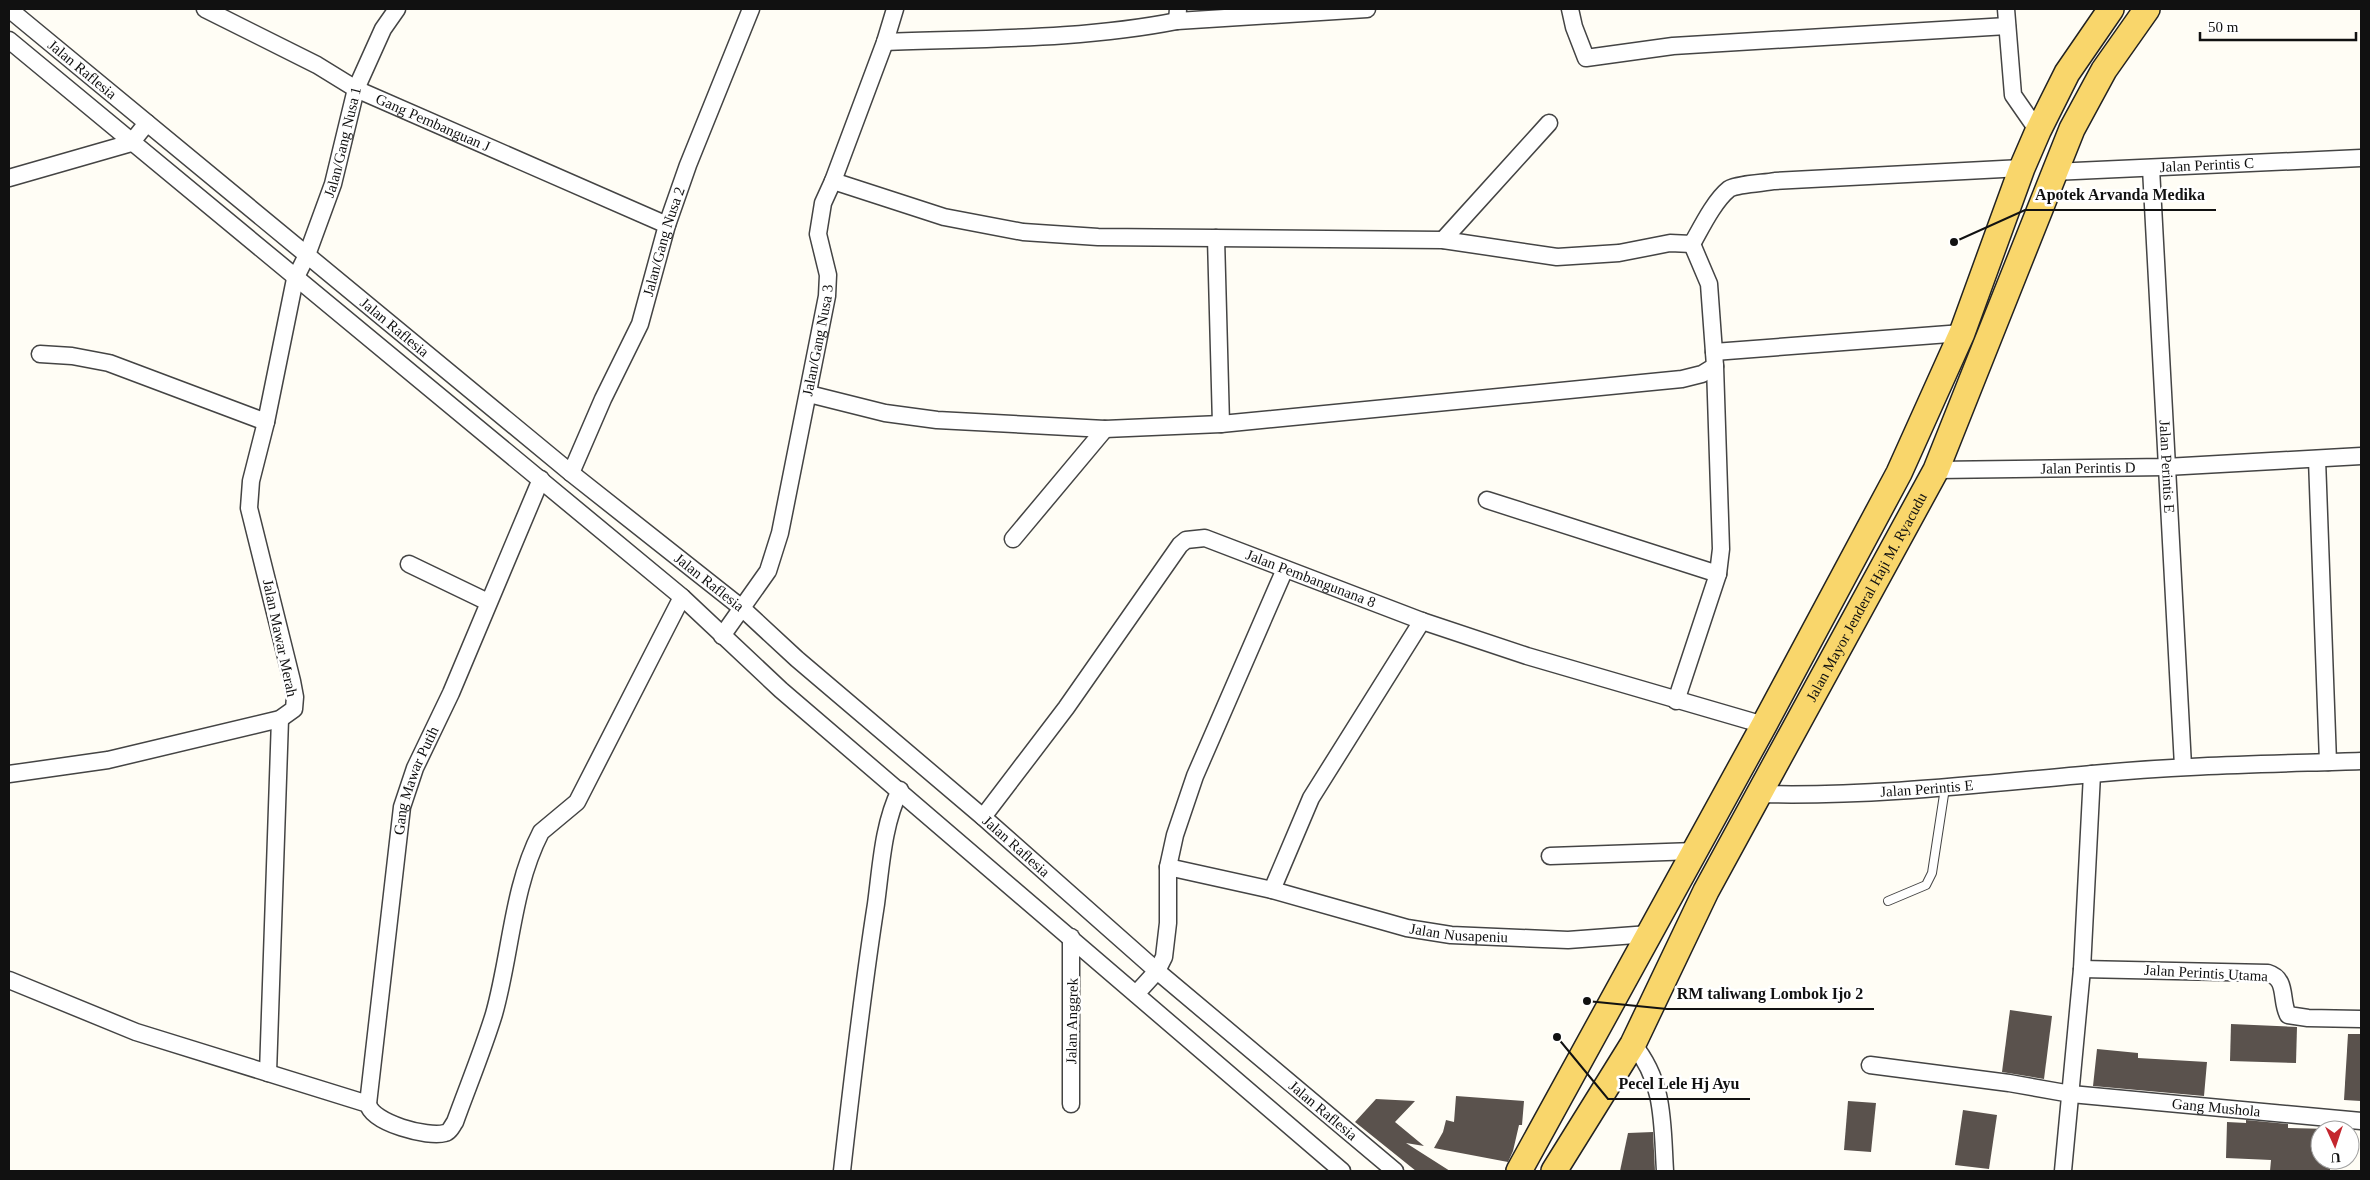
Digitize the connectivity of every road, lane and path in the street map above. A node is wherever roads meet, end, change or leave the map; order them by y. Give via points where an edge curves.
1 (9, 9) edge
2 (205, 9) edge
3 (397, 9) edge
4 (751, 9) edge
5 (895, 9) edge
6 (1368, 9) edge
7 (1570, 9) edge
8 (2006, 9) edge
9 (2111, 9) edge
10 (2147, 9) edge
11 (222, 13) edge
12 (1178, 15) edge
13 (2007, 26) junction
14 (9, 40) edge
15 (885, 42) junction
16 (356, 89) junction
17 (1549, 123) dead end
18 (146, 124) junction
19 (2038, 131) junction
20 (132, 141) junction
21 (2361, 158) edge
22 (2022, 168) junction
23 (2151, 168) junction
24 (2053, 172) junction
25 (9, 178) edge
26 (833, 181) junction
27 (667, 225) junction
28 (1216, 238) junction
29 (1443, 240) junction
30 (1692, 244) junction
31 (307, 257) junction
32 (296, 277) junction
33 (1962, 332) junction
34 (40, 354) dead end
35 (1715, 359) junction
36 (809, 394) junction
37 (266, 422) junction
38 (1221, 424) junction
39 (1105, 429) junction
40 (2361, 456) edge
41 (2316, 459) junction
42 (2166, 466) junction
43 (1936, 470) junction
44 (571, 473) junction
45 (541, 479) junction
46 (1487, 500) dead end
47 (604, 501) junction
48 (594, 521) junction
49 (1013, 539) dead end
50 (409, 564) dead end
51 (1286, 569) junction
52 (1718, 574) junction
53 (682, 597) junction
54 (488, 602) junction
55 (741, 612) junction
56 (1422, 622) junction
57 (723, 634) junction
58 (1676, 700) junction
59 (280, 719) junction
60 (1764, 725) junction
61 (2361, 761) edge
62 (2328, 762) junction
63 (2183, 766) junction
64 (9, 774) edge
65 (2092, 774) junction
66 (1945, 788) junction
67 (900, 790) junction
68 (1756, 801) junction
69 (983, 817) junction
70 (1695, 852) junction
71 (1550, 856) dead end
72 (1168, 867) junction
73 (1272, 890) junction
74 (1706, 891) junction
75 (1888, 901) dead end
76 (1652, 928) junction
77 (1071, 937) junction
78 (2082, 969) junction
79 (1155, 973) junction
80 (9, 980) edge
81 (1137, 992) junction
82 (2361, 1019) edge
83 (1633, 1044) junction
84 (1870, 1065) dead end
85 (268, 1073) junction
86 (2071, 1094) junction
87 (368, 1104) junction
88 (1071, 1104) dead end
89 (2361, 1121) edge
90 (842, 1171) edge
91 (1342, 1171) edge
92 (1395, 1171) edge
93 (1519, 1171) edge
94 (1554, 1171) edge
95 (1664, 1171) edge
96 (2063, 1171) edge

1 - 18 street, Jalan Raflesia
2 - 11 street, Gang Pembanguan J
3 - 16 street, Jalan/Gang Nusa 1 via 383,29
4 - 27 street, Jalan/Gang Nusa 2
5 - 15 street, Jalan/Gang Nusa 3
6 - 12 street
7 - 13 street via 1586,58 1673,46
8 - 13 street
9 - 19 main road, Jalan Mayor Jenderal Haji M. Ryacudu via 2067,73
10 - 24 main road, Jalan Mayor Jenderal Haji M. Ryacudu via 2099,78
11 - 16 street, Gang Pembanguan J
12 - 15 street via 1139,28 1056,36
13 - 19 street via 2013,94
14 - 20 street, Jalan Raflesia
15 - 26 street, Jalan/Gang Nusa 3
16 - 27 street, Gang Pembanguan J
16 - 31 street, Jalan/Gang Nusa 1 via 332,184
17 - 29 street
18 - 20 street
18 - 31 street, Jalan Raflesia
19 - 22 main road, Jalan Mayor Jenderal Haji M. Ryacudu
20 - 25 street
20 - 32 street, Jalan Raflesia
21 - 23 street, Jalan Perintis C
22 - 30 street via 1775,181 1730,189 1708,215
22 - 33 main road, Jalan Mayor Jenderal Haji M. Ryacudu
23 - 24 street, Jalan Perintis C
23 - 42 street, Jalan Perintis E
24 - 43 main road, Jalan Mayor Jenderal Haji M. Ryacudu
26 - 28 street via 944,217 1023,232 1098,237
26 - 36 street, Jalan/Gang Nusa 3 via 818,223 828,275
27 - 44 street, Jalan/Gang Nusa 2 via 640,324
28 - 29 street
28 - 38 street
29 - 30 street via 1557,257 1619,253 1670,243
30 - 35 street via 1709,284
31 - 32 street, Jalan/Gang Nusa 1
31 - 44 street, Jalan Raflesia
32 - 37 street, Jalan Mawar Merah
32 - 45 street, Jalan Raflesia
33 - 35 street
33 - 60 main road, Jalan Mayor Jenderal Haji M. Ryacudu via 1899,473
34 - 37 street via 109,362
35 - 38 street via 1702,374 1682,379
35 - 52 street via 1722,549
36 - 39 street via 885,412 937,420
36 - 55 street, Jalan/Gang Nusa 3 via 777,543 768,571
37 - 59 street, Jalan Mawar Merah via 251,481 249,508 295,698 294,709
38 - 39 street
39 - 49 street
40 - 41 street, Jalan Perintis D
41 - 42 street, Jalan Perintis D
41 - 62 street
42 - 43 street, Jalan Perintis D
42 - 63 street, Jalan Perintis E
43 - 68 main road, Jalan Mayor Jenderal Haji M. Ryacudu
44 - 47 street, Jalan Raflesia
45 - 48 street, Jalan Raflesia
45 - 54 street, Gang Mawar Putih
46 - 52 street
47 - 48 street
47 - 55 street, Jalan Raflesia
48 - 53 street, Jalan Raflesia
50 - 54 street
51 - 56 street, Jalan Pembangunana 8
51 - 69 street, Jalan Pembangunana 8 via 1205,538 1186,540 1066,708
51 - 72 street via 1195,776
52 - 58 street
53 - 57 street, Jalan Raflesia
53 - 87 street via 577,802 538,839 524,877 494,1013 452,1127 443,1134 417,1131 385,1122 372,1112
54 - 87 street, Gang Mawar Putih via 451,693 415,768 402,808
55 - 57 street, Jalan/Gang Nusa 3
55 - 69 street, Jalan Raflesia
56 - 58 street, Jalan Pembangunana 8
56 - 73 street via 1311,798
57 - 67 street, Jalan Raflesia via 781,690
58 - 60 street, Jalan Pembangunana 8
59 - 64 street, Jalan Mawar Merah via 108,760
59 - 85 street
60 - 70 main road, Jalan Mayor Jenderal Haji M. Ryacudu
61 - 62 street, Jalan Perintis E
62 - 63 street, Jalan Perintis E
63 - 65 street, Jalan Perintis E
65 - 66 street, Jalan Perintis E
65 - 78 street
66 - 68 street, Jalan Perintis E
66 - 75 lane via 1932,873 1926,885
67 - 77 street, Jalan Raflesia
67 - 90 street via 892,807 862,991
68 - 70 main road via 1736,821 1712,862 1702,860
68 - 74 main road, Jalan Mayor Jenderal Haji M. Ryacudu
69 - 79 street, Jalan Raflesia
70 - 71 street
70 - 76 main road, Jalan Mayor Jenderal Haji M. Ryacudu
72 - 73 street, Jalan Nusapeniu
72 - 79 street via 1164,957
73 - 76 street, Jalan Nusapeniu via 1407,928 1451,934 1568,940
74 - 76 main road via 1702,877 1691,876 1669,914
74 - 83 main road, Jalan Mayor Jenderal Haji M. Ryacudu
76 - 93 main road, Jalan Mayor Jenderal Haji M. Ryacudu
77 - 81 street, Jalan Raflesia
77 - 88 street, Jalan Anggrek
78 - 82 street, Jalan Perintis Utama via 2268,973 2280,981 2288,1015
78 - 86 street
79 - 81 street
79 - 92 street, Jalan Raflesia
80 - 85 street via 136,1032
81 - 91 street, Jalan Raflesia
83 - 94 main road, Jalan Mayor Jenderal Haji M. Ryacudu
83 - 95 street via 1646,1059 1660,1097
84 - 86 street, Gang Mushola
85 - 87 street
86 - 89 street, Gang Mushola
86 - 96 street

